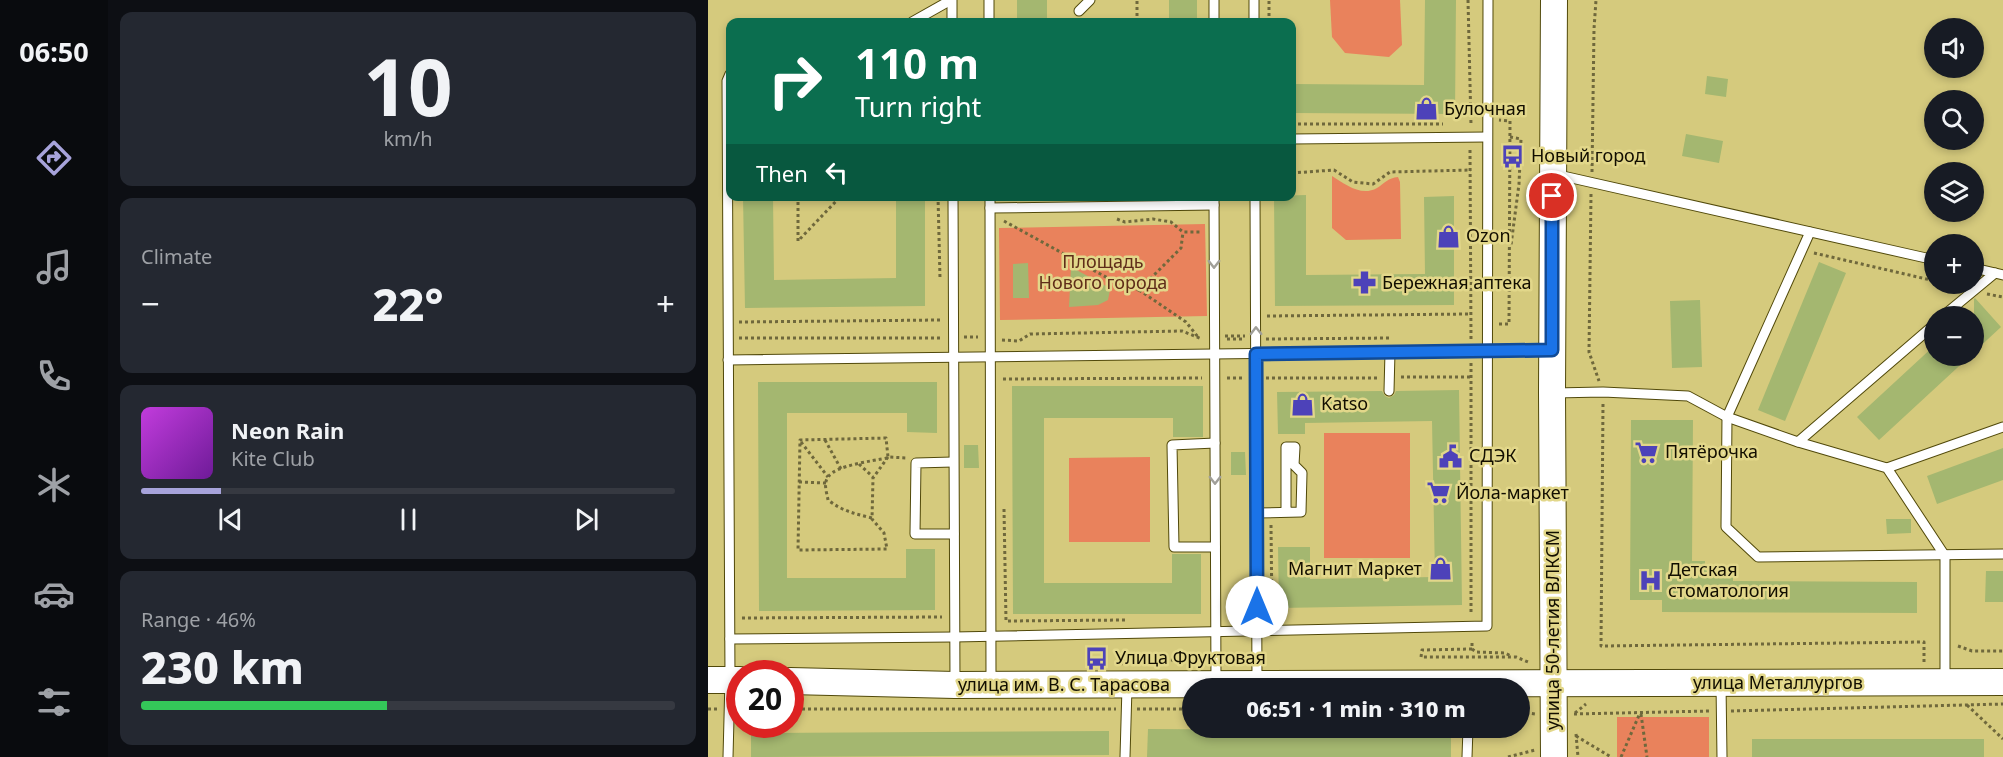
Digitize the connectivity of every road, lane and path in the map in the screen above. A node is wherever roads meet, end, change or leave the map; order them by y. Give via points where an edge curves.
1 (952, 0) edge
2 (989, 0) edge
3 (1090, 0) edge
4 (1137, 0) edge
5 (1214, 0) edge
6 (1254, 0) edge
7 (1269, 0) edge
8 (1468, 0) edge
9 (1488, 0) edge
10 (1554, 0) edge
11 (1596, 0) edge
12 (1080, 11) dead end
13 (919, 18) edge
14 (952, 18) edge
15 (989, 18) edge
16 (1137, 18) edge
17 (1214, 18) edge
18 (1254, 18) edge
19 (1269, 18) edge
20 (1471, 120) junction
21 (1487, 120) junction
22 (1296, 124) edge
23 (1447, 124) dead end
24 (1470, 137) junction
25 (1487, 137) junction
26 (1510, 137) junction
27 (1296, 139) edge
28 (1471, 170) junction
29 (1296, 172) edge
30 (1552, 174) junction
31 (1591, 183) junction
32 (727, 201) edge
33 (798, 201) edge
34 (836, 201) edge
35 (938, 201) edge
36 (953, 201) edge
37 (990, 201) edge
38 (1255, 201) edge
39 (1211, 202) edge
40 (990, 208) junction
41 (1003, 208) junction
42 (1014, 219) dead end
43 (1116, 219) dead end
44 (1003, 220) junction
45 (1003, 231) dead end
46 (1183, 232) junction
47 (1809, 232) junction
48 (1801, 249) junction
49 (1924, 258) edge
50 (1509, 261) junction
51 (1984, 270) edge
52 (1999, 274) edge
53 (1924, 278) edge
54 (940, 286) dead end
55 (1139, 290) junction
56 (1956, 306) edge
57 (940, 309) dead end
58 (1470, 315) junction
59 (1267, 316) dead end
60 (940, 320) junction
61 (728, 322) junction
62 (1471, 324) junction
63 (1487, 324) junction
64 (1004, 330) dead end
65 (1924, 333) edge
66 (990, 337) junction
67 (728, 338) junction
68 (941, 338) junction
69 (953, 338) junction
70 (1213, 338) junction
71 (1256, 338) junction
72 (1392, 338) dead end
73 (1199, 339) junction
74 (1004, 341) junction
75 (1487, 350) junction
76 (1552, 350) junction
77 (1471, 351) junction
78 (1390, 352) junction
79 (1215, 354) junction
80 (1256, 354) junction
81 (1267, 354) junction
82 (953, 357) junction
83 (990, 357) junction
84 (1004, 357) junction
85 (941, 358) junction
86 (728, 360) junction
87 (1389, 377) junction
88 (1471, 377) junction
89 (1215, 378) junction
90 (1256, 378) junction
91 (1268, 378) junction
92 (1389, 391) dead end
93 (1603, 392) junction
94 (1552, 393) junction
95 (1727, 417) junction
96 (2003, 426) edge
97 (800, 440) junction
98 (825, 440) junction
99 (1798, 442) junction
100 (1215, 443) junction
101 (888, 457) junction
102 (914, 458) dead end
103 (954, 462) junction
104 (859, 464) junction
105 (1887, 468) junction
106 (841, 469) junction
107 (828, 477) junction
108 (873, 478) junction
109 (799, 482) junction
110 (826, 483) junction
111 (1004, 506) dead end
112 (1286, 512) junction
113 (1257, 513) junction
114 (1270, 513) junction
115 (872, 519) junction
116 (954, 534) junction
117 (1215, 547) junction
118 (2003, 554) edge
119 (1945, 556) junction
120 (1460, 614) dead end
121 (944, 617) dead end
122 (1284, 617) dead end
123 (730, 618) junction
124 (1125, 620) dead end
125 (1212, 631) junction
126 (1257, 631) junction
127 (991, 636) junction
128 (954, 637) junction
129 (730, 639) junction
130 (1945, 642) junction
131 (1472, 643) dead end
132 (1472, 649) junction
133 (2003, 651) edge
134 (1513, 657) junction
135 (728, 660) edge
136 (1533, 665) dead end
137 (1216, 678) edge
138 (1257, 678) edge
139 (804, 681) edge
140 (1553, 682) junction
141 (2003, 682) edge
142 (1530, 683) edge
143 (1721, 683) junction
144 (1935, 683) junction
145 (955, 685) junction
146 (991, 685) junction
147 (1182, 687) edge
148 (1125, 692) junction
149 (2003, 704) edge
150 (1967, 705) junction
151 (1182, 706) edge
152 (804, 708) edge
153 (1721, 711) junction
154 (1530, 712) edge
155 (1535, 712) dead end
156 (1640, 712) junction
157 (1574, 714) dead end
158 (1576, 736) dead end
159 (728, 738) edge
160 (1468, 738) edge
161 (2003, 739) edge
162 (1544, 754) edge
163 (728, 757) edge
164 (1125, 757) edge
165 (1467, 757) edge
166 (1508, 757) edge
167 (1611, 757) edge
168 (1621, 757) edge
169 (1648, 757) edge
170 (1722, 757) edge

1 - 13 lane
1 - 14 lane
2 - 15 lane
3 - 12 lane
4 - 16 path
5 - 17 lane
6 - 18 lane
7 - 19 path
8 - 20 path
9 - 21 lane
10 - 30 main road, улица 50-летия ВЛКСМ
11 - 31 path
20 - 21 path
20 - 24 path
21 - 25 lane
21 - 26 path via 1510,120
22 - 23 path
24 - 25 lane
24 - 27 lane
24 - 28 path
25 - 63 lane
26 - 50 path
26 - 50 path via 1521,138 1520,184
28 - 29 path via 1390,172 1373,184 1353,182 1334,170
28 - 58 path
30 - 31 lane
30 - 76 main road, улица 50-летия ВЛКСМ
31 - 47 lane
31 - 93 path via 1589,352
32 - 61 lane
33 - 34 path via 798,241
35 - 54 path
36 - 69 lane
37 - 40 lane
71 -> 38 lane
39 - 41 lane
39 - 46 path via 1206,232
39 -> 70 lane
40 - 41 lane
40 - 66 lane
41 - 44 path
42 - 44 path
43 - 46 path via 1171,222
44 - 45 path
44 - 55 path via 1124,287
46 - 55 path via 1181,248
47 - 48 lane
47 - 49 lane
48 - 53 path
48 - 95 lane
50 - 63 path via 1509,324
51 - 52 lane
52 - 56 lane
55 - 73 path via 1186,322
57 - 60 path
58 - 59 path
58 - 62 path
60 - 61 path
60 - 68 path
61 - 67 lane
62 - 63 path
62 - 77 path
63 - 75 lane
64 - 74 path
65 - 99 lane
66 - 69 path
66 - 74 path
66 - 83 lane
67 - 68 path
67 - 86 lane
68 - 69 path
68 - 85 path
69 - 82 lane
70 - 71 path
70 - 73 path
70 - 79 lane
71 - 72 path
71 - 80 lane
73 - 74 path via 1182,332 1030,334 1019,341
74 - 84 path
75 - 76 lane
75 - 77 lane
75 - 126 lane via 1487,626
76 - 94 main road, улица 50-летия ВЛКСМ
77 - 78 lane
77 - 88 path
78 - 81 lane
78 - 87 lane
79 - 80 lane
79 - 84 lane
79 - 89 lane
80 - 81 lane
80 - 90 lane
81 - 91 path
82 - 83 lane
82 - 85 lane
82 - 103 lane
83 - 84 lane
83 - 127 lane
84 - 89 path via 1003,379
85 - 86 lane
86 - 123 lane
87 - 88 path
87 - 91 path
87 - 92 lane
88 - 120 path via 1472,613
89 - 90 path
89 - 100 lane
90 - 91 path
90 - 113 lane
93 - 94 lane
93 - 95 lane via 1688,396
93 - 144 path via 1601,646 1924,642
94 - 140 main road, улица 50-летия ВЛКСМ
95 - 99 lane
95 - 119 lane via 1726,527 1758,557
96 - 105 lane
97 - 98 path
97 - 107 path
97 - 109 path
98 - 101 path via 886,438
98 - 106 path
99 - 105 lane
100 -> 117 lane
100 - 117 lane via 1172,445 1174,547
101 - 102 path
101 - 104 path
101 - 108 path
103 - 116 lane
103 - 116 lane via 916,463 915,534
104 - 106 path
104 - 108 path
105 - 119 lane
106 - 107 path
107 - 110 path
108 - 115 path
109 - 110 path
109 - 115 path via 798,550 887,549 884,533
110 - 115 path via 828,500 836,507
111 - 124 path via 1006,621
112 - 112 lane via 1301,512 1302,473 1294,465 1295,447 1286,447
112 - 114 lane
113 - 114 lane
113 - 126 lane
114 - 122 path via 1272,617
116 - 128 lane
117 - 125 lane
118 - 119 lane
119 - 130 lane
121 - 123 path
123 - 129 lane
125 - 126 lane
125 - 127 lane
125 - 137 lane
125 - 148 path via 1209,660 1122,660
126 - 138 lane
127 - 128 lane
127 - 146 lane
128 - 129 lane
128 - 145 lane
129 - 135 lane
130 - 133 path via 1972,651
130 - 144 lane
131 - 132 path
132 - 134 path via 1504,652
132 - 134 path via 1422,650 1422,657
134 - 136 path
139 - 145 main road, улица им. В. С. Тарасова
140 - 142 main road, улица им. В. С. Тарасова
140 - 143 main road, улица Металлургов
140 - 162 main road, улица 50-летия ВЛКСМ
141 - 144 main road, улица Металлургов
143 - 144 main road, улица Металлургов
143 - 153 lane
145 - 146 main road, улица им. В. С. Тарасова
146 - 148 main road, улица им. В. С. Тарасова
147 - 148 main road, улица им. В. С. Тарасова
148 - 151 path
148 - 152 path
148 - 164 lane
149 - 150 path
150 - 153 path
150 - 161 path
153 - 156 path
153 - 170 lane
154 - 155 path
156 - 157 path
156 - 168 path
156 - 169 path
158 - 167 path
159 - 163 lane
160 - 165 lane
162 - 166 path

